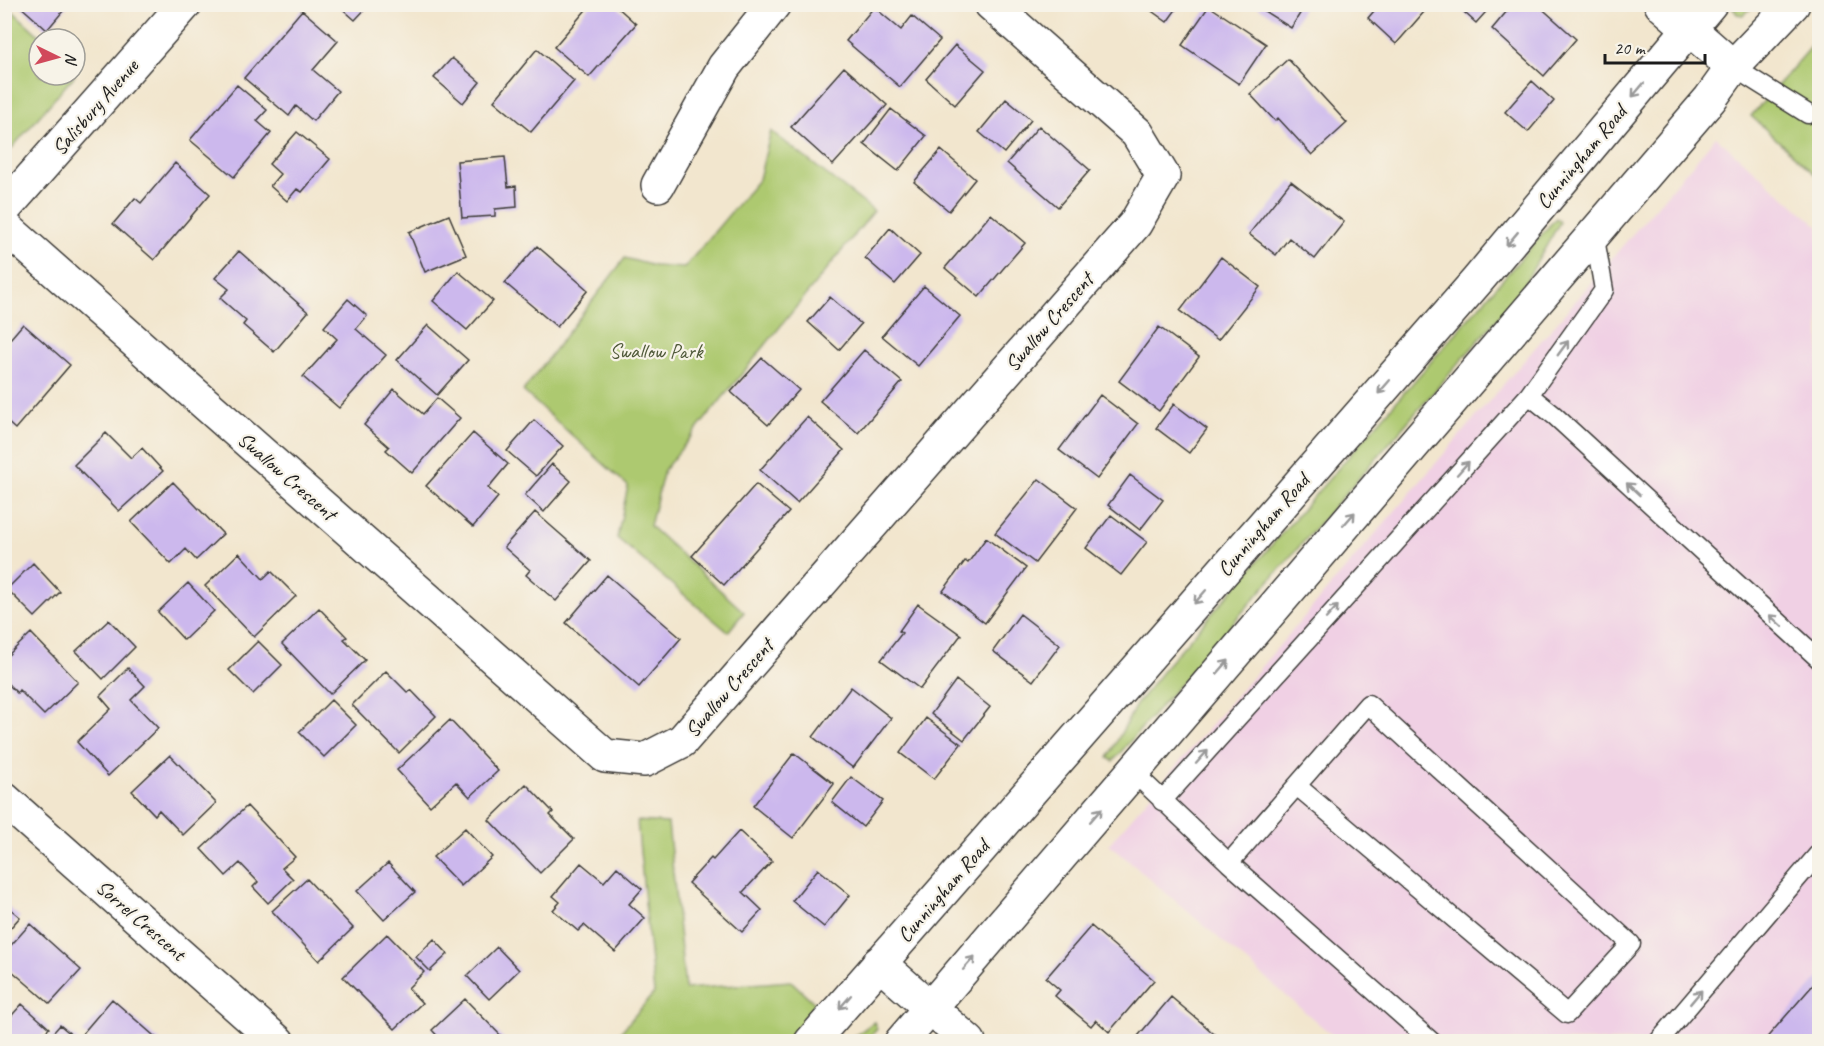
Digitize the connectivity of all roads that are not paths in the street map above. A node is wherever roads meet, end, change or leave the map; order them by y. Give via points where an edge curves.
1 (185, 4) edge
2 (774, 4) edge
3 (991, 4) edge
4 (1661, 4) edge
5 (1710, 4) edge
6 (1793, 4) edge
7 (1689, 29) junction
8 (1733, 67) junction
9 (1808, 114) dead end
10 (658, 185) dead end
11 (4, 209) edge
12 (4, 226) edge
13 (1594, 233) junction
14 (1529, 395) junction
15 (1820, 660) edge
16 (1133, 772) junction
17 (1297, 786) junction
18 (4, 799) edge
19 (1162, 801) junction
20 (1820, 852) edge
21 (1229, 863) junction
22 (879, 963) junction
23 (931, 1008) junction
24 (278, 1041) edge
25 (811, 1041) edge
26 (901, 1041) edge
27 (969, 1041) edge
28 (1432, 1041) edge
29 (1658, 1041) edge

1 - 11 street, Salisbury Avenue
2 - 10 street via 724,67
3 - 12 street, Swallow Crescent via 1137,133 1163,176 1135,224 682,741 645,760 605,756
4 - 7 street
5 - 7 street, Cunningham Road
6 - 8 street
7 - 8 street
7 -> 22 street, Cunningham Road via 1478,280
8 - 9 lane
8 - 13 street
14 -> 13 lane via 1604,290
16 -> 13 street
15 -> 14 lane
19 -> 14 lane
16 - 19 lane
23 -> 16 street
17 - 17 lane via 1368,704 1631,944 1567,1014
17 - 21 lane
18 - 24 street, Sorrel Crescent
19 - 21 lane
29 -> 20 lane
21 - 28 lane
22 - 23 street
22 -> 25 street, Cunningham Road
23 - 26 street
23 - 27 street

